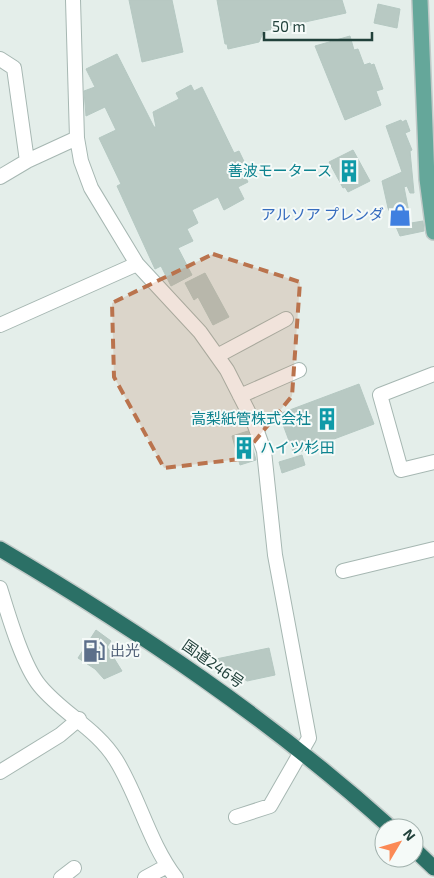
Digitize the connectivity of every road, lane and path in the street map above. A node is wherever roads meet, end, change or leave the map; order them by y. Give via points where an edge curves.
1 (73, 0) edge
2 (420, 0) edge
3 (0, 59) edge
4 (77, 138) junction
5 (27, 161) junction
6 (0, 177) edge
7 (434, 232) edge
8 (137, 264) junction
9 (286, 320) dead end
10 (0, 325) edge
11 (217, 356) junction
12 (299, 370) dead end
13 (434, 374) edge
14 (240, 396) junction
15 (434, 462) edge
16 (0, 549) edge
17 (434, 549) edge
18 (343, 570) dead end
19 (0, 588) edge
20 (79, 719) junction
21 (302, 751) junction
22 (0, 772) edge
23 (236, 817) dead end
24 (379, 818) edge
25 (424, 858) edge
26 (167, 866) junction
27 (74, 868) dead end
28 (434, 868) edge
29 (61, 878) edge
30 (145, 878) edge
31 (176, 878) edge

1 - 4 street
2 - 7 main road via 427,179
3 - 5 street via 14,68
4 - 5 street
4 - 8 street via 81,162 91,188
5 - 6 street
8 - 10 street
8 - 11 street via 200,332
9 - 11 street
11 - 14 street
12 - 14 street
13 - 15 street via 380,395 401,470
14 - 21 street via 264,450 275,555 308,725 309,738
16 - 21 highway, 国道246号 via 156,646
17 - 18 street
19 - 20 street via 34,677 52,699
20 - 22 street via 60,735
20 - 26 street via 96,734 116,760
21 - 23 street via 270,806
21 - 24 highway, 国道246号
25 - 28 highway
26 - 30 street
26 - 31 street
27 - 29 street

